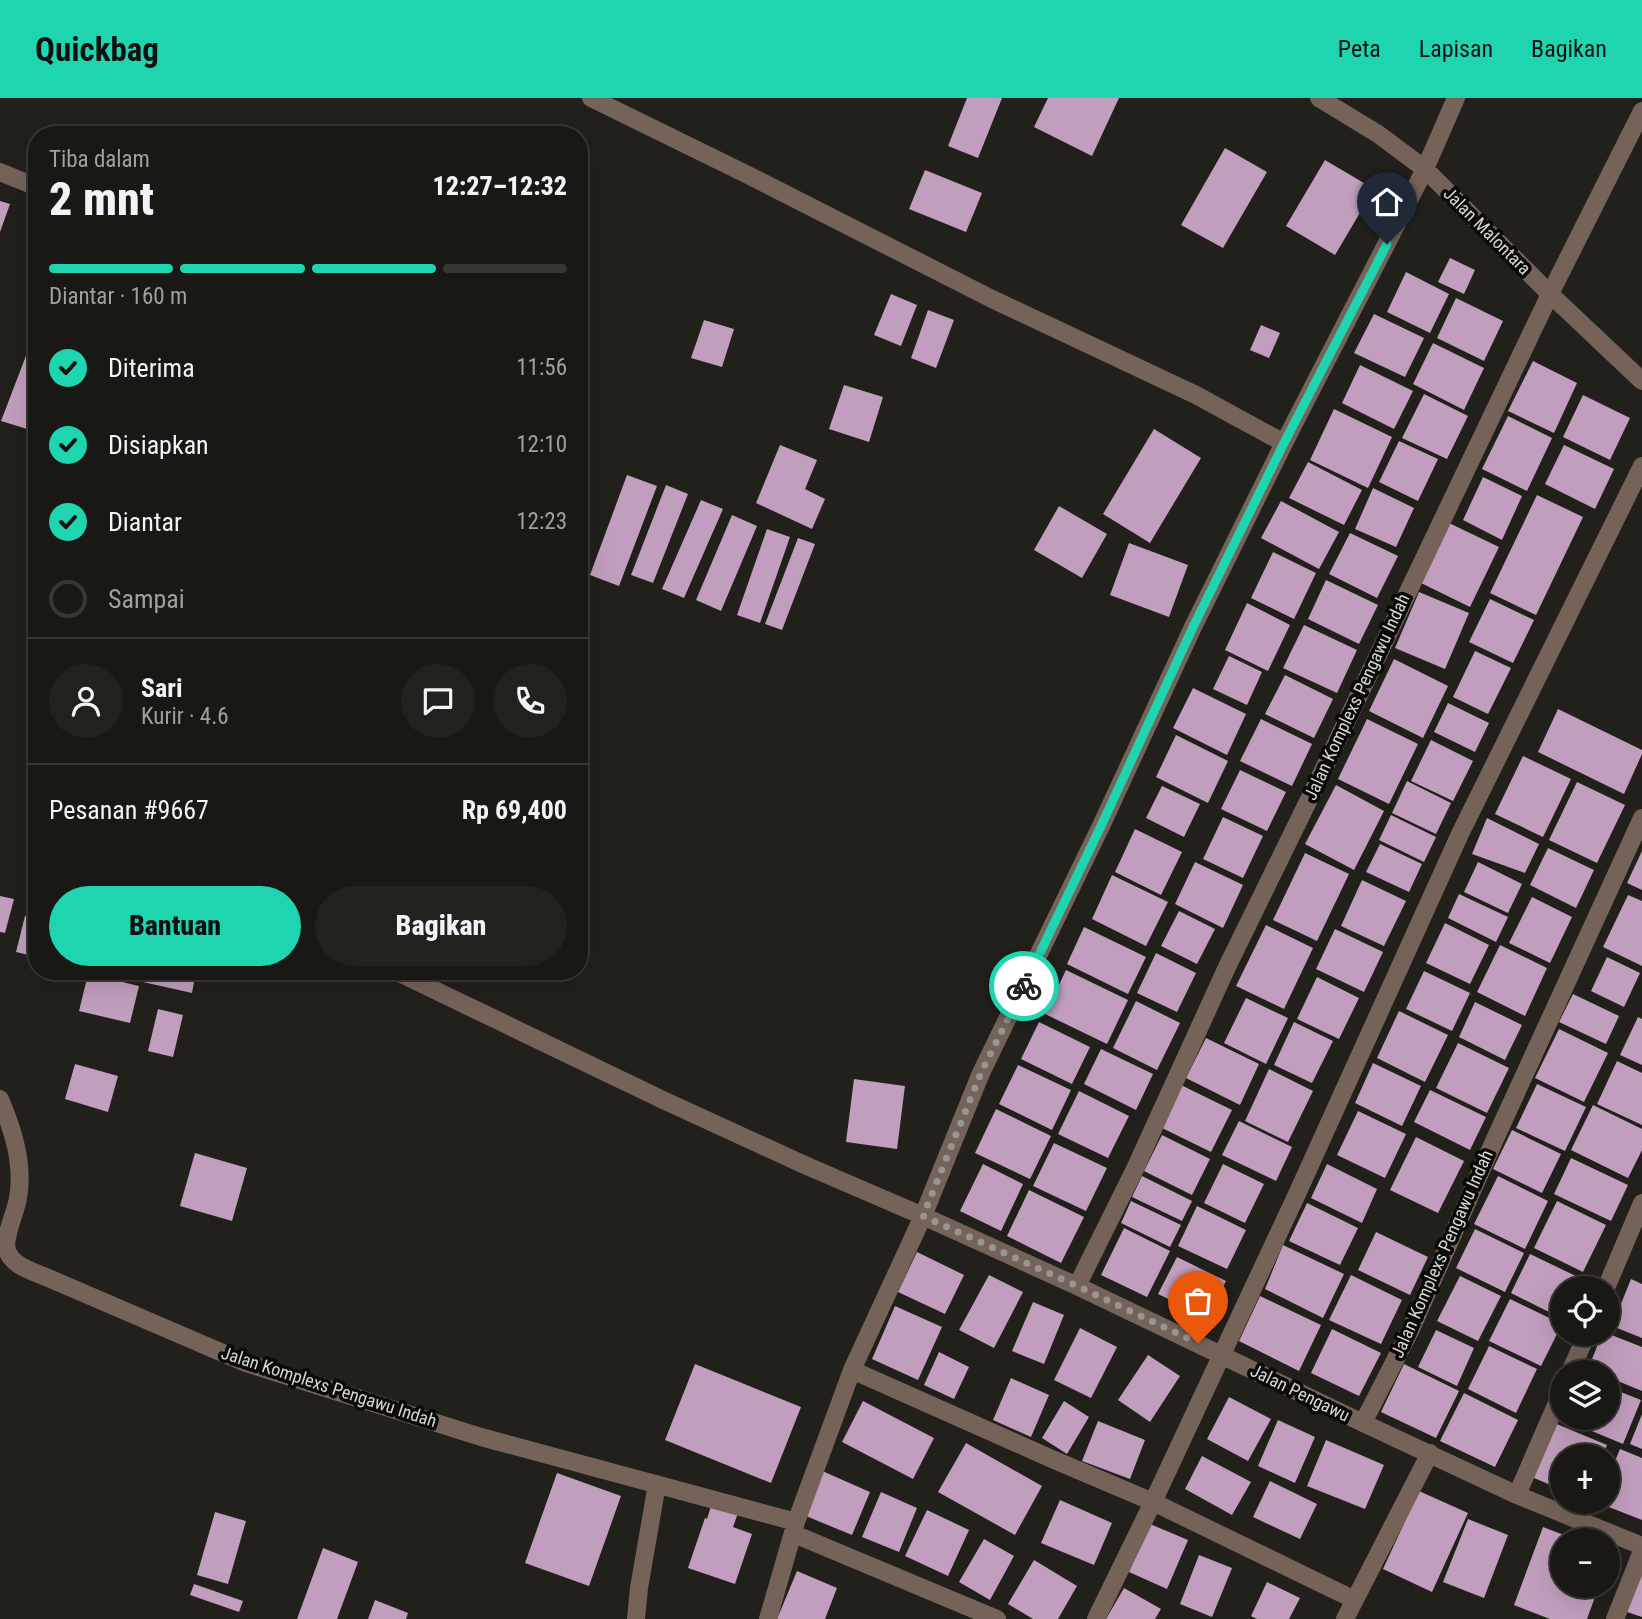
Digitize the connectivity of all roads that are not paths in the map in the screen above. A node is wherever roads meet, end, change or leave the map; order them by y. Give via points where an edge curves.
1 (591, 98) edge
2 (1319, 98) edge
3 (1456, 98) edge
4 (1642, 111) edge
5 (1425, 169) junction
6 (0, 172) edge
7 (28, 183) edge
8 (1550, 294) junction
9 (1642, 382) edge
10 (1284, 443) junction
11 (1642, 466) edge
12 (1642, 818) edge
13 (414, 980) edge
14 (0, 1098) edge
15 (1642, 1203) edge
16 (923, 1216) junction
17 (1611, 1276) edge
18 (1077, 1286) junction
19 (1222, 1355) junction
20 (852, 1370) junction
21 (1550, 1419) edge
22 (1363, 1423) junction
23 (1430, 1453) junction
24 (657, 1484) junction
25 (1517, 1494) junction
26 (1153, 1502) junction
27 (795, 1528) junction
28 (1642, 1548) edge
29 (1355, 1600) junction
30 (636, 1619) edge
31 (768, 1619) edge
32 (997, 1619) edge
33 (1096, 1619) edge
34 (1345, 1619) edge
35 (1615, 1619) edge

1 - 10 street via 992,299 1196,395
2 - 5 street, Jalan Malontara
3 - 5 street
4 - 8 street, Jalan Komplexs Pengawu Indah
5 - 8 street, Jalan Malontara
5 - 10 street
6 - 7 street
8 - 9 street, Jalan Malontara
8 - 18 street, Jalan Komplexs Pengawu Indah
10 - 16 street via 981,1073
11 - 19 street via 1460,834
12 - 22 street, Jalan Komplexs Pengawu Indah via 1411,1329
13 - 16 street, Jalan Pengawu via 795,1161
14 - 24 street, Jalan Komplexs Pengawu Indah via 12,1129 19,1171 19,1197 6,1243 15,1262 246,1363 481,1437
15 - 17 street
16 - 18 street, Jalan Pengawu
16 - 20 street
18 - 19 street, Jalan Pengawu
19 - 22 street, Jalan Pengawu
19 - 26 street
20 - 26 street
20 - 27 street
21 - 25 street
22 - 23 street, Jalan Pengawu
23 - 25 street, Jalan Pengawu
23 - 29 street
24 - 27 street, Jalan Komplexs Pengawu Indah
24 - 30 street
25 - 28 street, Jalan Pengawu
26 - 29 street
26 - 33 street
27 - 31 street
27 - 32 street, Jalan Komplexs Pengawu Indah
28 - 35 street
29 - 34 street

